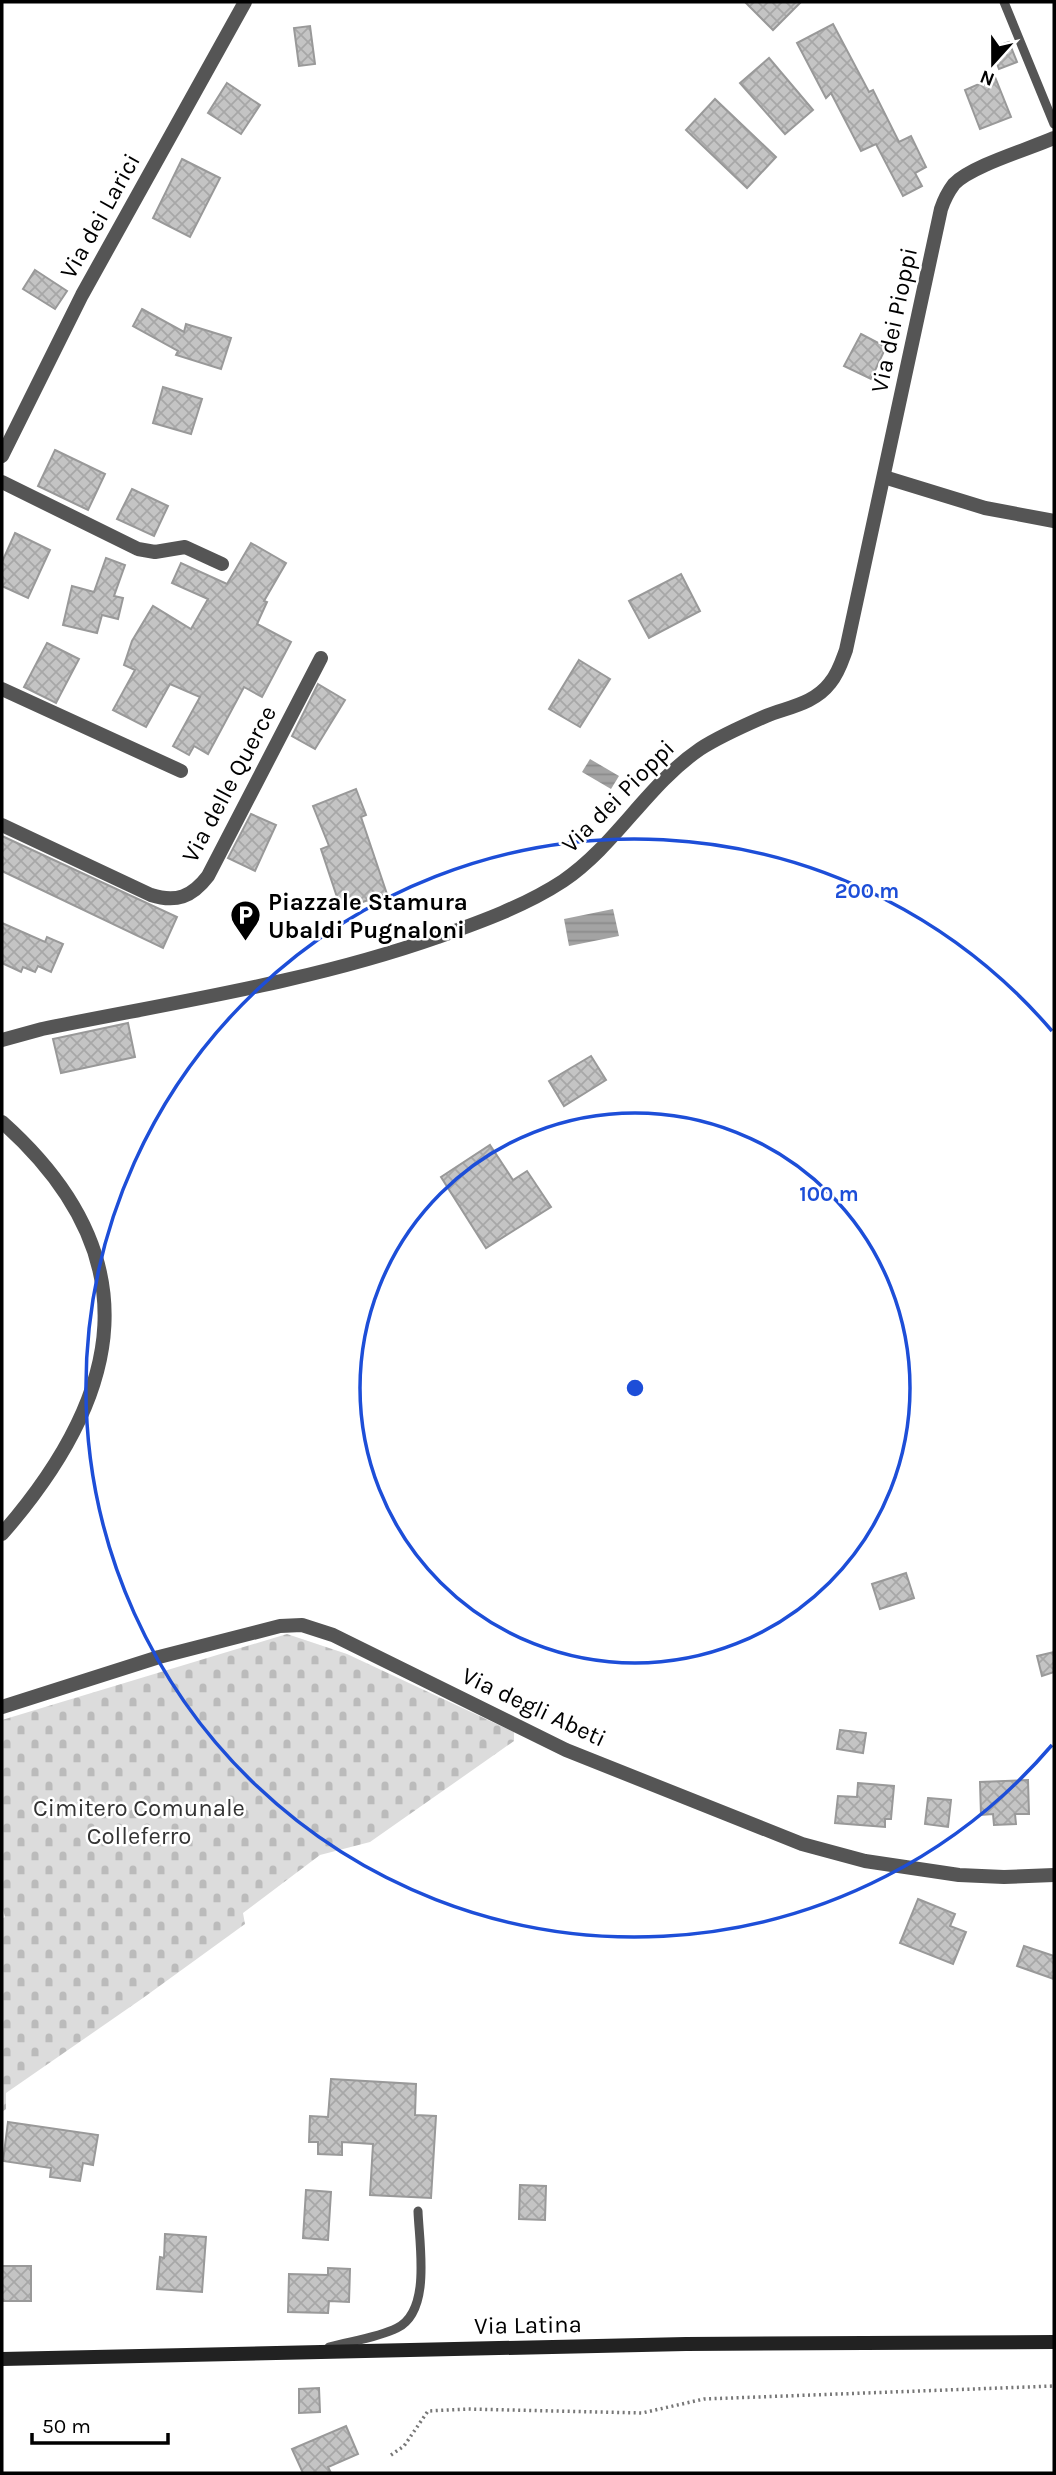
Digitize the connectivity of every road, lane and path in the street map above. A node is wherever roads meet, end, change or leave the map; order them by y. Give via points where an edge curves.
1 (246, 2) edge
2 (1004, 2) edge
3 (1054, 124) edge
4 (1054, 138) edge
5 (3, 450) edge
6 (884, 477) junction
7 (2, 482) edge
8 (1054, 521) edge
9 (222, 564) dead end
10 (321, 657) dead end
11 (2, 689) edge
12 (181, 771) dead end
13 (2, 825) edge
14 (2, 1040) edge
15 (2, 1122) edge
16 (2, 1534) edge
17 (2, 1707) edge
18 (1054, 1875) edge
19 (418, 2211) dead end
20 (1054, 2342) edge
21 (311, 2352) junction
22 (2, 2358) edge
23 (1054, 2386) edge
24 (391, 2455) dead end

1 - 5 street, Via dei Larici via 82,295
2 - 3 lane
4 - 6 street, Via dei Pioppi via 963,177 949,190 941,209
6 - 8 street via 985,508
6 - 14 street, Via dei Pioppi via 846,650 830,684 801,704 696,752 562,881 491,918 349,965
7 - 9 street via 138,549 155,552 186,547
10 - 13 street, Via delle Querce via 208,876 191,894 172,899 151,895
11 - 12 street
15 - 16 street via 48,1168 81,1222 95,1256 106,1317 101,1358 83,1412 49,1472
17 - 18 street, Via degli Abeti via 196,1647 302,1625 333,1635 566,1750 802,1844 865,1861 959,1875
19 - 21 lane via 420,2289 412,2316 392,2330
20 - 21 main road, Via Latina
21 - 22 main road, Via Latina
23 - 24 path via 704,2399 642,2413 428,2411 404,2446

